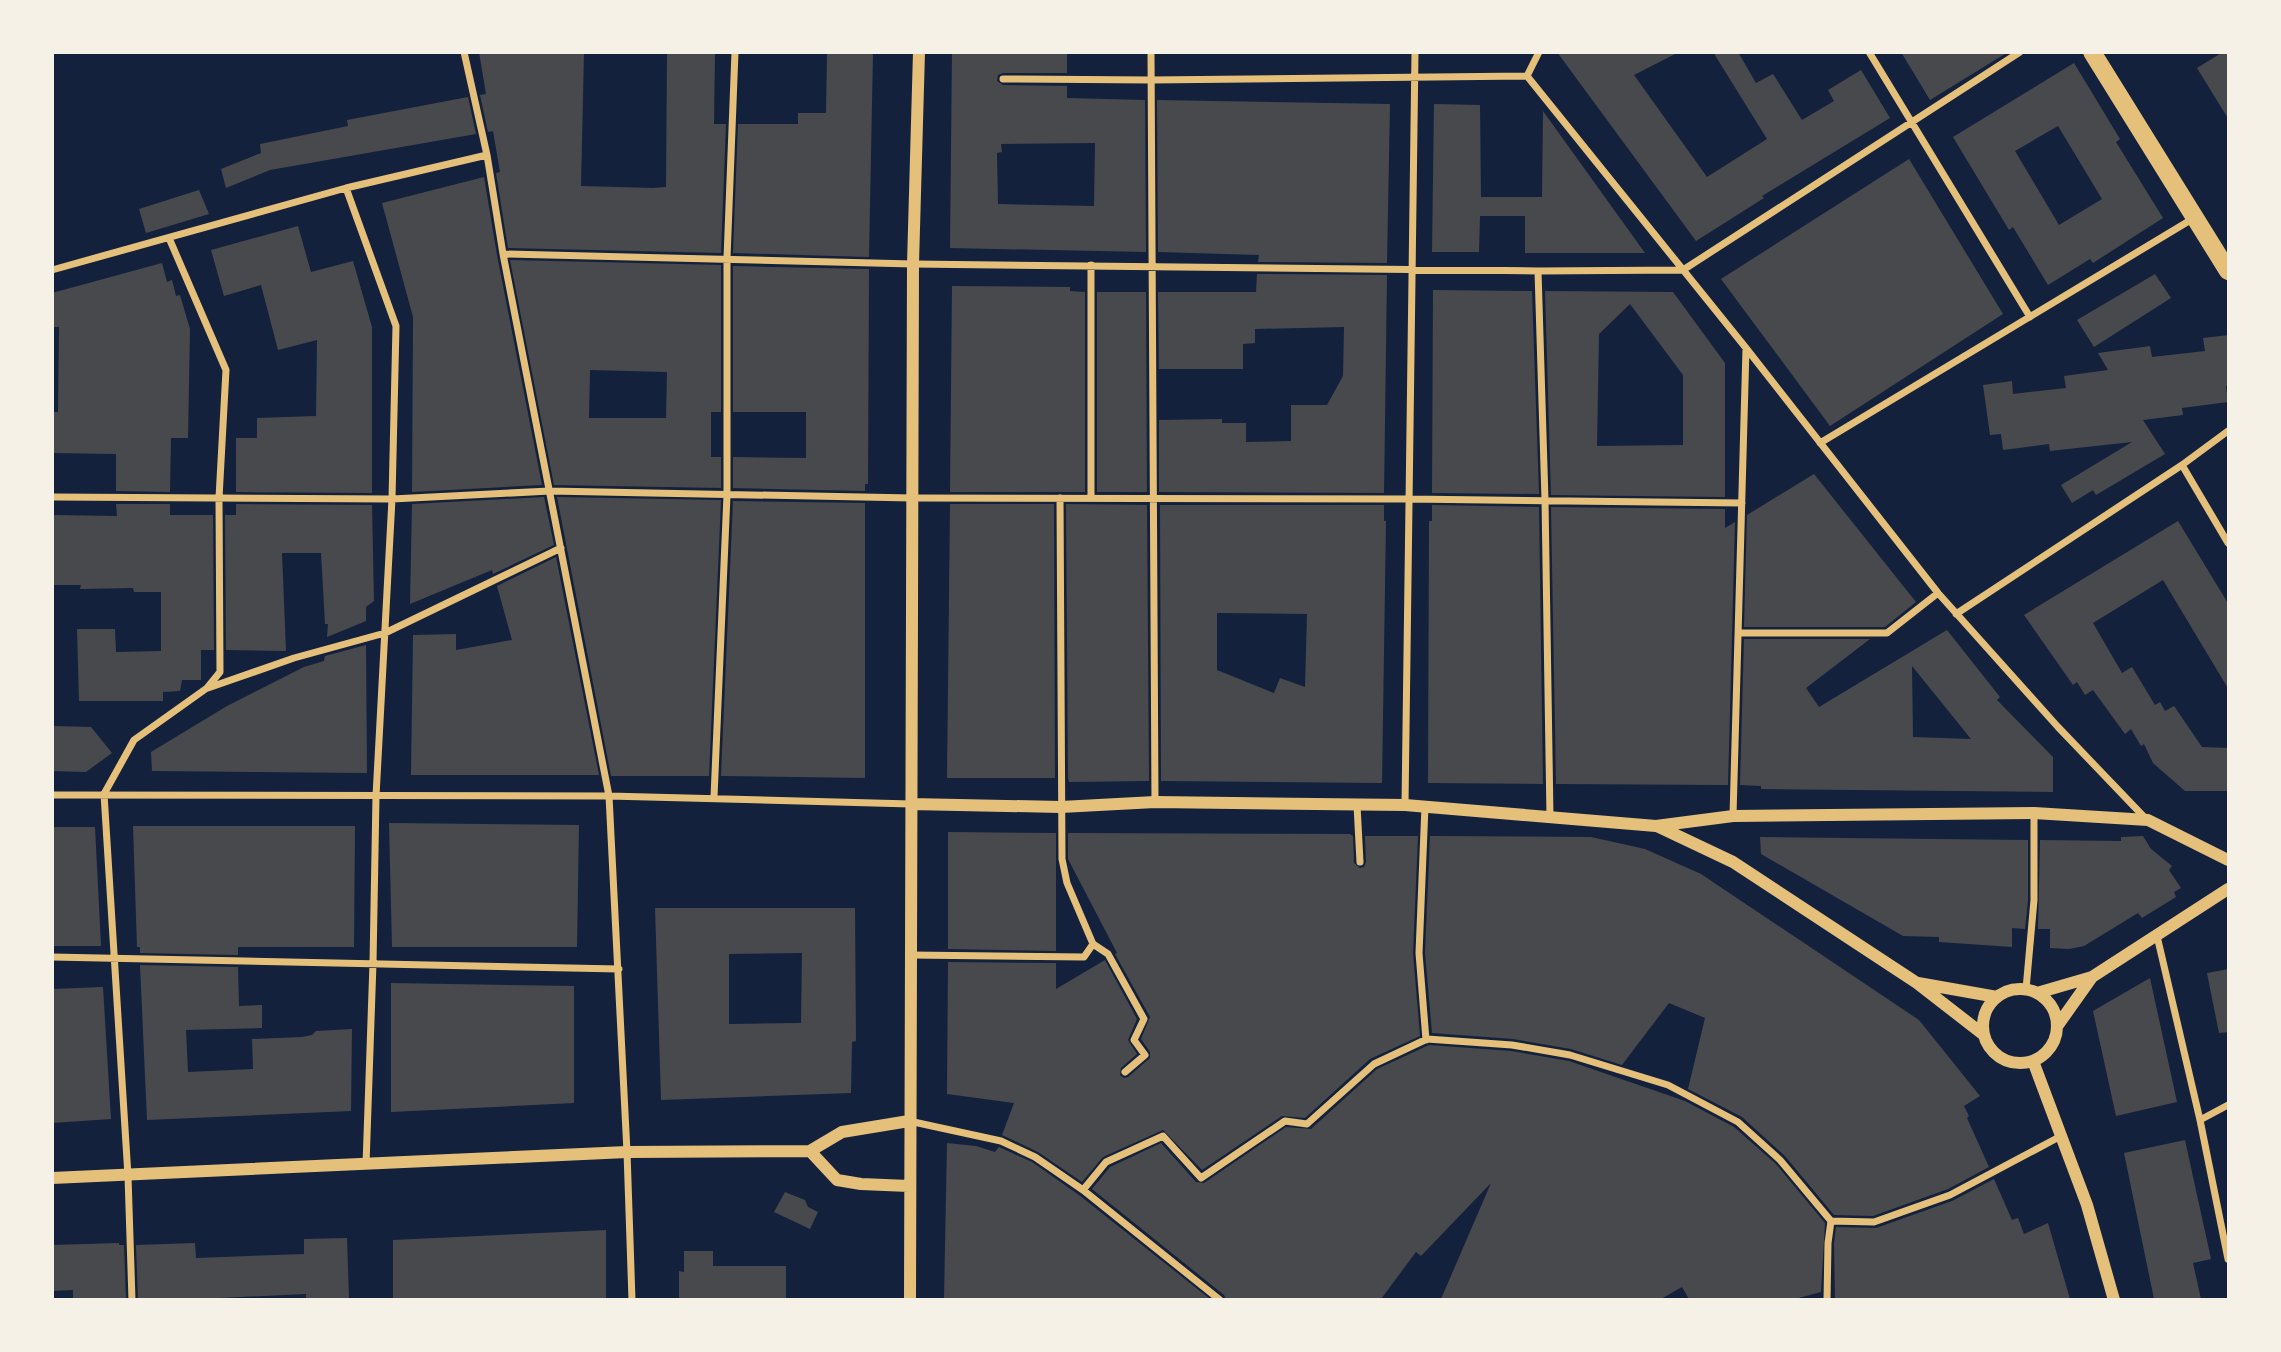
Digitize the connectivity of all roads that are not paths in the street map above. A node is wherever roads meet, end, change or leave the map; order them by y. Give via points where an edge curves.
1 (464, 52) edge
2 (735, 52) edge
3 (919, 52) edge
4 (1151, 52) edge
5 (1415, 52) edge
6 (1539, 52) edge
7 (1869, 52) edge
8 (2020, 52) edge
9 (2092, 52) edge
10 (1527, 76) junction
11 (1003, 79) dead end
12 (1415, 79) junction
13 (1151, 80) junction
14 (1911, 123) junction
15 (487, 155) junction
16 (346, 188) junction
17 (2195, 218) junction
18 (169, 238) junction
19 (503, 254) junction
20 (727, 258) junction
21 (913, 264) junction
22 (1091, 265) junction
23 (1152, 266) junction
24 (1412, 269) junction
25 (1683, 270) junction
26 (52, 271) edge
27 (1538, 271) junction
28 (2228, 271) edge
29 (2030, 317) junction
30 (1746, 348) junction
31 (2228, 431) edge
32 (1820, 443) junction
33 (2182, 465) junction
34 (550, 491) junction
35 (727, 495) junction
36 (52, 497) edge
37 (219, 498) junction
38 (912, 498) junction
39 (1060, 498) junction
40 (1091, 498) junction
41 (1153, 498) junction
42 (392, 499) junction
43 (1409, 499) junction
44 (1545, 500) junction
45 (1742, 503) junction
46 (2228, 543) edge
47 (561, 548) junction
48 (1938, 593) junction
49 (1956, 614) junction
50 (385, 633) junction
51 (1739, 633) junction
52 (207, 688) junction
53 (104, 793) junction
54 (52, 795) edge
55 (376, 796) junction
56 (609, 796) junction
57 (714, 797) junction
58 (1155, 802) junction
59 (911, 804) junction
60 (1357, 804) junction
61 (1405, 804) junction
62 (1425, 806) junction
63 (1061, 807) junction
64 (2034, 813) junction
65 (1733, 816) junction
66 (1550, 817) junction
67 (2148, 820) junction
68 (1656, 826) junction
69 (2228, 860) edge
70 (1360, 862) dead end
71 (2228, 890) edge
72 (2157, 936) junction
73 (1093, 944) junction
74 (910, 955) junction
75 (52, 957) edge
76 (115, 957) junction
77 (373, 963) junction
78 (619, 968) junction
79 (2092, 976) junction
80 (1917, 983) junction
81 (2032, 991) junction
82 (1997, 997) junction
83 (2058, 1025) junction
84 (1984, 1035) junction
85 (1426, 1040) junction
86 (2033, 1061) junction
87 (1125, 1072) dead end
88 (2228, 1105) edge
89 (2200, 1120) junction
90 (909, 1121) junction
91 (2061, 1136) junction
92 (810, 1151) junction
93 (627, 1152) junction
94 (366, 1165) junction
95 (128, 1176) junction
96 (52, 1178) edge
97 (909, 1186) junction
98 (1083, 1190) junction
99 (1831, 1221) junction
100 (2228, 1259) edge
101 (132, 1300) edge
102 (632, 1300) edge
103 (910, 1300) edge
104 (1220, 1300) edge
105 (1827, 1300) edge
106 (2114, 1300) edge

1 - 15 street
2 - 20 street
3 - 21 street
4 - 13 street
5 - 12 street
6 - 10 street
7 - 14 street
8 - 14 street
9 - 17 main road
10 - 12 street
10 - 25 street
11 - 13 street
12 - 13 street
12 - 24 street
13 - 23 street
14 - 25 street
14 - 29 street
15 - 16 street
15 - 19 street
16 - 18 street
16 - 42 street via 396,326
17 - 28 main road
17 - 29 street
18 - 26 street
18 - 37 street via 226,370
19 - 20 street
19 - 34 street
20 - 21 street
20 - 35 street
21 - 22 street
21 - 38 street
22 - 23 street
22 - 40 street
23 - 24 street
23 - 41 street
24 - 27 street
24 - 43 street
25 - 27 street
25 - 30 street
27 - 44 street
29 - 32 street
30 - 32 street
30 - 45 street
31 - 33 street
32 - 48 street
33 - 46 street
33 - 49 street
34 - 35 street
34 - 42 street
34 - 47 street
35 - 38 street
35 - 57 street
36 - 37 street
37 - 42 street
37 - 52 street via 219,672
38 - 39 street
38 - 59 street
39 - 40 street
39 - 63 street
40 - 41 street
41 - 43 street
41 - 58 street
42 - 50 street
43 - 44 street
43 - 61 street
44 - 45 street
44 - 66 street
45 - 51 street
47 - 50 street
47 - 56 street
48 - 49 street
48 - 51 street via 1887,633
49 - 67 street
50 - 52 street
50 - 55 street
51 - 65 street
52 - 53 street via 134,740
53 - 54 street
53 - 55 street
53 - 76 street
55 - 56 street
55 - 77 street
56 - 57 street
56 - 78 street
57 - 59 street
58 - 60 street
58 - 63 street
59 - 63 street
59 - 74 street
60 - 61 street
60 - 70 street
61 - 62 street
62 - 66 street
62 - 85 street via 1419,957
63 - 73 street via 1067,883
64 - 65 street
64 - 67 street
64 - 81 street
65 - 68 street
66 - 68 street
67 - 69 street
68 - 80 street via 1733,862
71 - 72 street
72 - 79 street
72 - 89 street
73 - 74 street via 1084,957
73 - 87 street via 1108,954 1144,1018 1134,1040 1145,1055
74 - 90 street
75 - 76 street
76 - 77 street
76 - 95 street
77 - 78 street
77 - 94 street
78 - 93 street
79 - 81 street
79 - 83 street
80 - 82 street
80 - 84 street
81 - 82 street via 2010,990
81 - 83 street via 2054,1008
82 - 84 street via 1984,1015
83 - 86 street via 2054,1043
84 - 86 street via 1996,1055 2007,1061
85 - 98 street via 1374,1064 1307,1124 1285,1121 1201,1178 1163,1136 1106,1162
85 - 99 street via 1570,1055 1668,1085 1738,1122 1780,1160
86 - 91 street
88 - 89 street
89 - 100 street
90 - 92 street via 842,1132
90 - 97 street
90 - 98 street via 1001,1141 1035,1157
91 - 99 street via 1950,1195 1874,1222
91 - 106 street via 2087,1205
92 - 93 street
92 - 97 street via 837,1180
93 - 94 street
93 - 102 street
94 - 95 street
95 - 96 street
95 - 101 street
97 - 103 street
98 - 104 street
99 - 105 street

